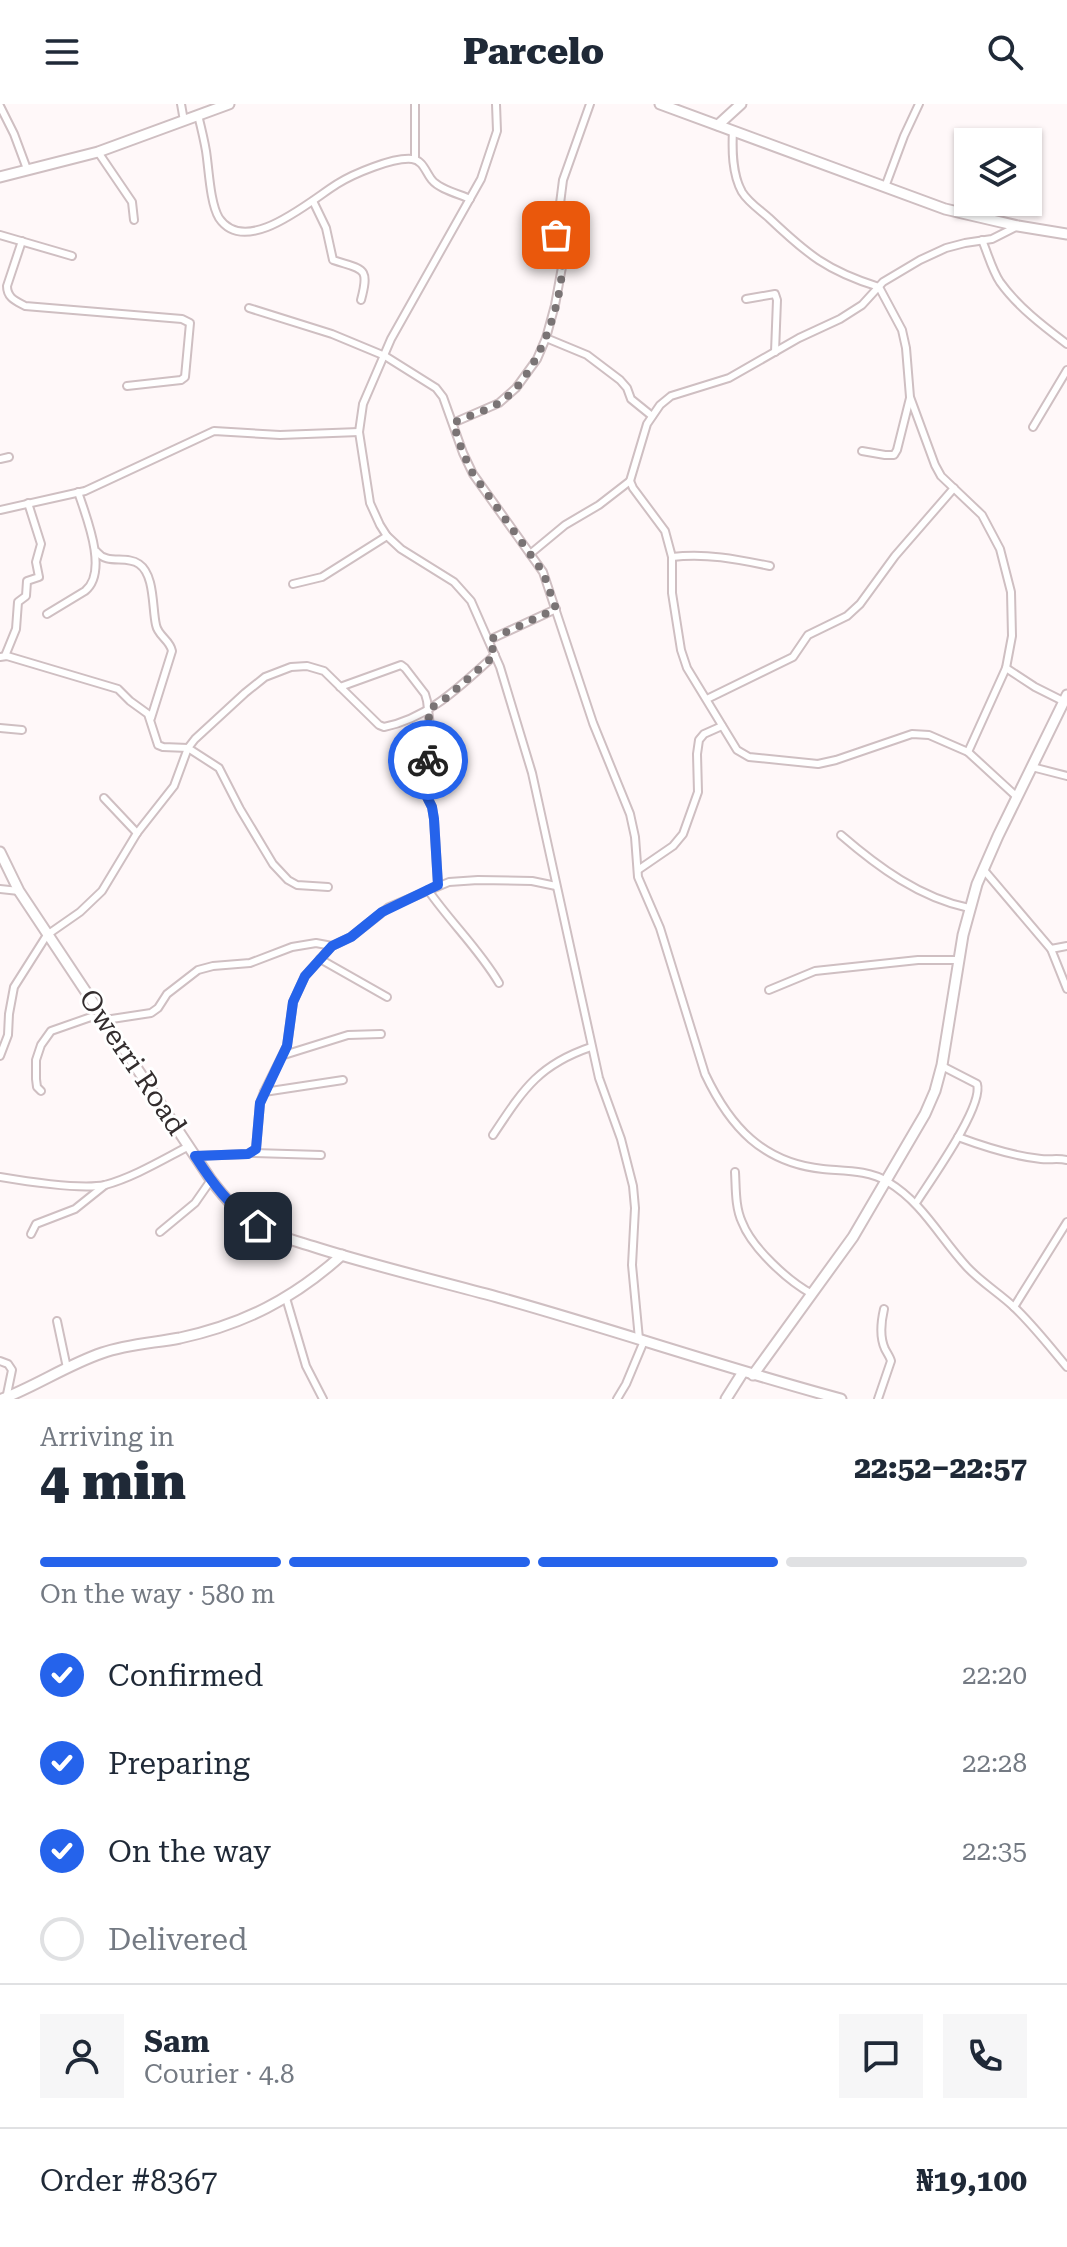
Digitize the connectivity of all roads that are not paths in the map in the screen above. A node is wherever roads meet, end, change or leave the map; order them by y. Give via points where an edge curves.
1 (181, 104) edge
2 (229, 104) edge
3 (415, 104) edge
4 (496, 104) edge
5 (590, 104) edge
6 (660, 104) edge
7 (741, 104) edge
8 (919, 104) edge
9 (0, 106) edge
10 (198, 115) junction
11 (184, 121) junction
12 (718, 125) junction
13 (733, 130) junction
14 (98, 152) junction
15 (415, 159) junction
16 (27, 169) junction
17 (0, 177) edge
18 (885, 187) junction
19 (470, 199) junction
20 (313, 201) junction
21 (134, 220) dead end
22 (1018, 226) junction
23 (1067, 234) edge
24 (0, 235) edge
25 (982, 240) junction
26 (22, 241) junction
27 (72, 256) dead end
28 (879, 287) junction
29 (746, 299) dead end
30 (361, 300) dead end
31 (249, 308) dead end
32 (546, 338) junction
33 (1067, 344) edge
34 (775, 352) junction
35 (385, 356) junction
36 (1067, 370) edge
37 (127, 386) dead end
38 (910, 397) junction
39 (652, 416) junction
40 (453, 423) junction
41 (1033, 427) dead end
42 (359, 432) junction
43 (862, 451) dead end
44 (9, 457) dead end
45 (0, 459) edge
46 (630, 481) junction
47 (954, 488) junction
48 (78, 492) junction
49 (28, 503) junction
50 (0, 510) edge
51 (387, 536) junction
52 (97, 552) junction
53 (530, 554) junction
54 (672, 557) junction
55 (770, 566) dead end
56 (293, 584) dead end
57 (556, 609) junction
58 (47, 614) dead end
59 (489, 640) junction
60 (495, 655) junction
61 (2, 656) edge
62 (1006, 668) junction
63 (340, 687) junction
64 (707, 699) junction
65 (1066, 700) edge
66 (428, 710) junction
67 (151, 721) junction
68 (722, 726) junction
69 (0, 728) edge
70 (22, 730) dead end
71 (188, 748) junction
72 (968, 752) junction
73 (1032, 767) junction
74 (1067, 776) edge
75 (1017, 797) junction
76 (104, 798) dead end
77 (137, 833) junction
78 (841, 835) dead end
79 (0, 852) edge
80 (983, 869) junction
81 (638, 870) junction
82 (438, 885) junction
83 (556, 886) junction
84 (328, 887) dead end
85 (0, 889) edge
86 (428, 890) junction
87 (19, 891) junction
88 (969, 908) junction
89 (47, 935) junction
90 (332, 946) junction
91 (1067, 946) edge
92 (1051, 949) junction
93 (320, 959) junction
94 (959, 960) junction
95 (499, 983) dead end
96 (1067, 989) edge
97 (769, 990) dead end
98 (387, 997) dead end
99 (105, 1020) junction
100 (381, 1034) dead end
101 (591, 1047) junction
102 (284, 1055) junction
103 (0, 1056) edge
104 (942, 1065) junction
105 (343, 1080) dead end
106 (41, 1091) dead end
107 (264, 1092) junction
108 (493, 1135) dead end
109 (958, 1137) junction
110 (189, 1146) junction
111 (252, 1153) junction
112 (321, 1155) dead end
113 (195, 1156) junction
114 (1067, 1160) edge
115 (735, 1172) dead end
116 (0, 1177) edge
117 (211, 1180) junction
118 (888, 1181) junction
119 (105, 1185) junction
120 (916, 1203) junction
121 (1067, 1222) edge
122 (160, 1232) dead end
123 (31, 1234) dead end
124 (342, 1255) junction
125 (812, 1294) junction
126 (286, 1298) junction
127 (1014, 1307) junction
128 (884, 1309) dead end
129 (57, 1321) dead end
130 (642, 1340) junction
131 (0, 1361) edge
132 (1067, 1367) edge
133 (67, 1369) junction
134 (743, 1372) junction
135 (753, 1375) junction
136 (5, 1398) edge
137 (323, 1399) edge
138 (617, 1399) edge
139 (726, 1399) edge
140 (841, 1399) edge
141 (878, 1399) edge

1 - 11 street
2 - 10 main road
3 - 15 street
4 - 19 street via 493,146
5 - 32 street via 563,180 556,235 562,267
6 - 12 main road
7 - 12 main road
8 - 18 street
9 - 16 street
10 - 11 main road
10 - 20 street via 218,217 228,227 253,232
11 - 14 main road
12 - 13 main road
13 - 18 main road
13 - 28 street via 732,152 745,196 830,269
14 - 16 main road
14 - 21 street via 132,202
15 - 19 street via 434,183
15 - 20 street via 373,168
16 - 17 main road
18 - 22 main road via 945,209
19 - 35 street via 401,318
20 - 30 street via 333,260 365,274
22 - 23 main road
22 - 25 street
24 - 26 street
25 - 28 street via 946,248
25 - 33 street via 1005,288
26 - 27 street
26 - 37 street via 7,292 25,306 190,323 185,377
28 - 34 street via 854,311
28 - 38 street via 902,330
29 - 34 street via 775,294
31 - 35 street
32 - 39 street via 587,355 620,380 631,399
32 - 40 street via 516,388 499,403
34 - 39 street via 729,378 671,396
35 - 40 street via 436,388
35 - 42 street via 363,404
36 - 41 street
38 - 43 street via 894,455
38 - 47 street via 935,465
39 - 46 street
40 - 53 street via 473,474
42 - 48 street via 214,431
42 - 51 street via 370,503
44 - 45 street
46 - 53 street
46 - 54 street via 665,531
47 - 62 street via 982,515 1000,549 1011,592
47 - 64 street via 847,616 808,635 793,657
48 - 49 street
48 - 52 street
49 - 50 street
49 - 61 street via 41,544 39,577 27,581 14,636
51 - 56 street via 322,577
51 - 59 street via 454,582 471,601
52 - 58 street via 90,587
52 - 67 street via 105,559 140,565 155,604 156,627 171,645
53 - 57 street via 543,572
54 - 55 street via 696,554
54 - 64 street via 681,650
57 - 59 street
57 - 81 street via 630,814
59 - 60 street
60 - 66 street
60 - 83 street via 532,773
61 - 67 street via 118,689
62 - 65 street
62 - 72 street
63 - 66 street via 379,725 393,725
63 - 66 street via 401,665 425,694
63 - 71 street via 316,667 278,671 245,693
64 - 68 street
65 - 73 main road
66 - 82 street via 432,742 422,782 434,819
67 - 71 street via 158,745
68 - 72 street via 742,755 806,764 836,760 912,734 929,735
68 - 81 street via 699,740 698,792 683,834
69 - 70 street
71 - 77 street via 174,786
71 - 84 street via 219,768 273,864 288,880
72 - 75 street
73 - 74 street
73 - 75 main road
75 - 80 main road
76 - 77 street
77 - 89 street via 102,891
78 - 88 street via 867,859 936,900
79 - 87 main road, Owerri Road
80 - 88 main road
80 - 92 street
81 - 118 street via 705,1074 745,1135 763,1150 801,1166
82 - 83 street via 478,880
82 - 86 street
83 - 101 street
85 - 87 street
86 - 90 street via 382,912
86 - 95 street
87 - 89 main road, Owerri Road
88 - 94 main road
89 - 99 main road, Owerri Road
89 - 103 street via 14,987
90 - 93 street
90 - 99 street via 292,947 250,963 198,970 151,1013
91 - 92 street
92 - 96 street
93 - 98 street
93 - 102 street via 293,1002
94 - 97 street via 815,971
94 - 104 main road
99 - 106 street via 91,1017 51,1031 36,1060
99 - 110 main road, Owerri Road
100 - 102 street via 348,1035
101 - 108 street via 551,1065 525,1088
101 - 130 street via 633,1186 632,1265
102 - 107 street
104 - 109 street via 979,1087
104 - 118 main road via 925,1114
105 - 107 street
107 - 111 street
109 - 114 street via 1005,1153
109 - 120 street
110 - 113 main road, Owerri Road
110 - 119 street
111 - 112 street
111 - 113 street
113 - 117 main road, Owerri Road
115 - 125 street via 743,1226 791,1281
116 - 119 street
117 - 122 street via 195,1203
117 - 124 main road, Owerri Road via 240,1214 258,1226
118 - 120 street
118 - 125 main road
119 - 123 street via 75,1209 36,1224
120 - 127 street via 968,1268
121 - 127 street
124 - 126 main road
124 - 130 main road, Owerri Road
125 - 135 main road
126 - 133 main road via 226,1326 129,1345
126 - 137 street via 306,1366
127 - 132 street
128 - 141 street via 882,1340 891,1361
129 - 133 street
130 - 134 main road, Owerri Road
130 - 138 street
131 - 136 street via 12,1370
133 - 136 main road
134 - 135 main road, Owerri Road
134 - 139 main road
135 - 140 main road, Owerri Road

